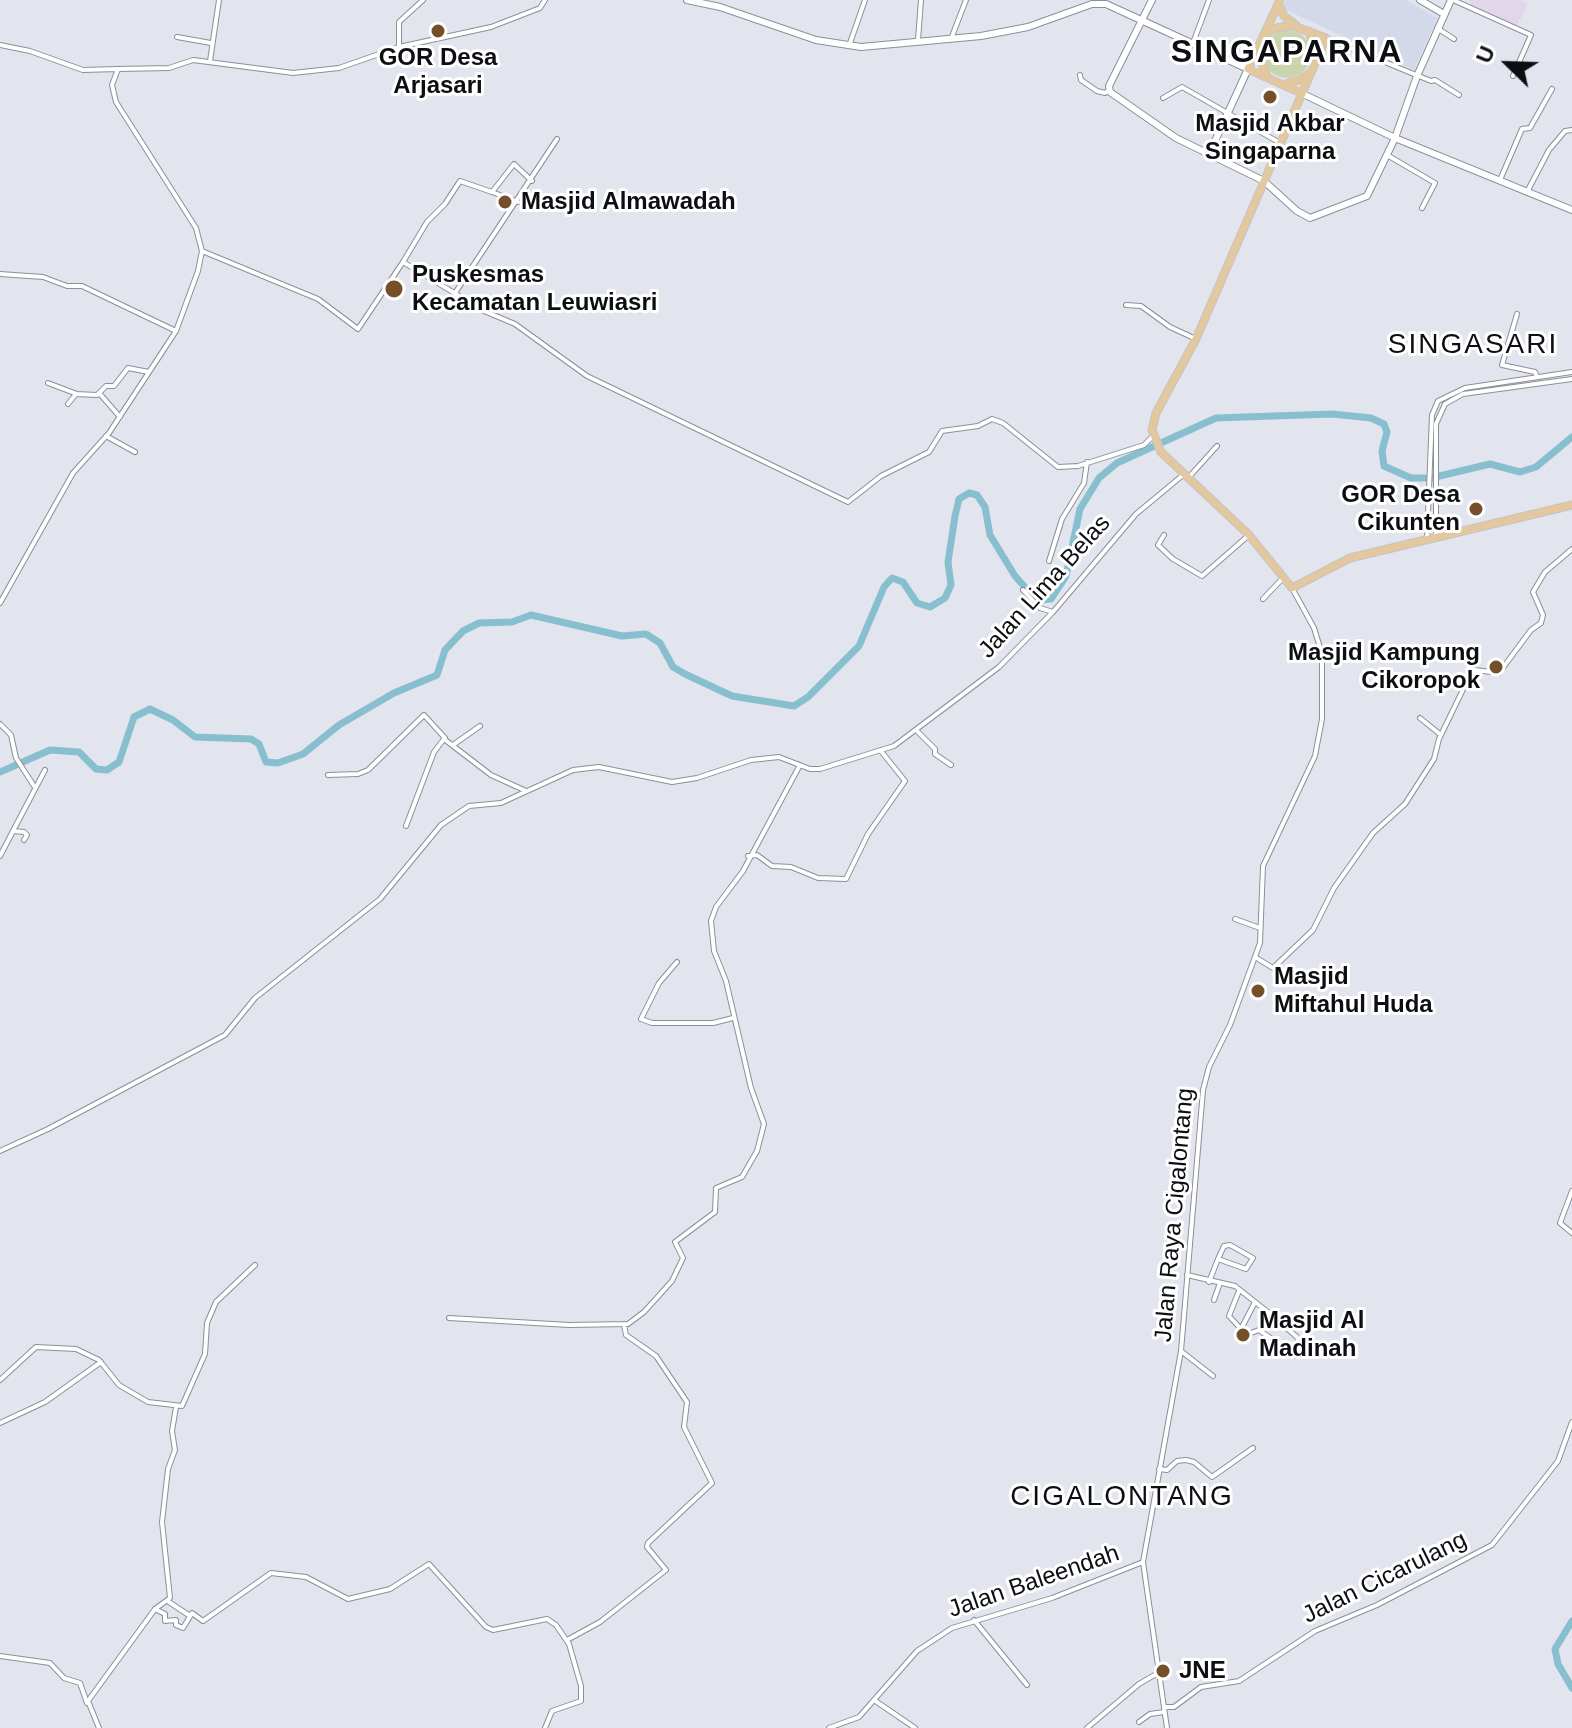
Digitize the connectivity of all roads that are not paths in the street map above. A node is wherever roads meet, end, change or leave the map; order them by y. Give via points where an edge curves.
1 (219, 0) edge
2 (423, 0) edge
3 (545, 0) edge
4 (687, 0) edge
5 (865, 0) edge
6 (921, 0) edge
7 (966, 0) edge
8 (1152, 0) edge
9 (1209, 0) edge
10 (1420, 0) edge
11 (1452, 0) edge
12 (714, 2) edge
13 (1279, 2) edge
14 (1117, 4) edge
15 (1444, 14) junction
16 (1142, 20) junction
17 (1437, 28) junction
18 (1305, 30) junction
19 (177, 37) dead end
20 (1263, 37) junction
21 (1326, 38) junction
22 (1454, 39) dead end
23 (950, 41) junction
24 (211, 43) junction
25 (918, 43) junction
26 (1193, 43) junction
27 (0, 45) edge
28 (849, 46) junction
29 (399, 47) junction
30 (1257, 50) junction
31 (210, 61) junction
32 (1316, 61) junction
33 (118, 69) junction
34 (1248, 69) junction
35 (1311, 72) junction
36 (1080, 75) dead end
37 (1267, 76) junction
38 (1417, 76) junction
39 (1513, 76) dead end
40 (1286, 85) junction
41 (1552, 89) dead end
42 (1109, 90) junction
43 (1301, 93) junction
44 (1459, 95) dead end
45 (1163, 98) dead end
46 (1296, 106) junction
47 (1228, 111) junction
48 (1572, 130) edge
49 (1395, 138) junction
50 (557, 139) dead end
51 (1280, 143) junction
52 (1209, 154) junction
53 (1387, 155) junction
54 (532, 181) junction
55 (1264, 181) junction
56 (1499, 182) junction
57 (492, 192) junction
58 (1527, 192) junction
59 (518, 202) junction
60 (1422, 208) dead end
61 (1572, 210) edge
62 (202, 251) junction
63 (403, 262) junction
64 (0, 274) edge
65 (455, 293) junction
66 (1126, 305) dead end
67 (1517, 314) dead end
68 (176, 331) junction
69 (1196, 339) junction
70 (149, 372) junction
71 (1572, 372) edge
72 (1557, 374) junction
73 (1537, 377) junction
74 (1572, 379) edge
75 (1557, 381) junction
76 (48, 383) dead end
77 (1488, 388) junction
78 (77, 394) junction
79 (100, 394) junction
80 (68, 404) dead end
81 (120, 417) junction
82 (106, 436) junction
83 (1154, 437) junction
84 (1217, 446) dead end
85 (135, 452) dead end
86 (1087, 462) junction
87 (1433, 475) junction
88 (1185, 477) junction
89 (1572, 505) edge
90 (1164, 535) dead end
91 (1249, 535) junction
92 (1436, 539) junction
93 (1427, 541) junction
94 (1572, 549) edge
95 (1049, 561) dead end
96 (1284, 578) junction
97 (1292, 588) junction
98 (1023, 590) dead end
99 (2, 594) edge
100 (1263, 599) dead end
101 (0, 603) edge
102 (1053, 612) junction
103 (1420, 718) dead end
104 (0, 724) edge
105 (480, 726) dead end
106 (917, 731) junction
107 (1441, 735) junction
108 (447, 740) junction
109 (453, 745) junction
110 (881, 751) junction
111 (800, 765) junction
112 (951, 765) dead end
113 (45, 770) dead end
114 (328, 775) dead end
115 (34, 786) junction
116 (526, 791) junction
117 (406, 826) dead end
118 (13, 831) junction
119 (24, 840) dead end
120 (0, 856) edge
121 (748, 856) junction
122 (1235, 919) dead end
123 (1260, 928) junction
124 (1255, 957) junction
125 (677, 962) dead end
126 (733, 1018) junction
127 (0, 1151) edge
128 (1572, 1191) edge
129 (1572, 1233) edge
130 (1218, 1259) junction
131 (255, 1265) dead end
132 (1187, 1275) junction
133 (1209, 1282) junction
134 (1220, 1283) junction
135 (1240, 1290) junction
136 (1214, 1300) dead end
137 (1255, 1302) junction
138 (1268, 1312) junction
139 (449, 1318) dead end
140 (624, 1325) junction
141 (1241, 1329) junction
142 (1259, 1330) junction
143 (1181, 1351) junction
144 (101, 1362) junction
145 (1213, 1376) dead end
146 (0, 1380) edge
147 (176, 1407) junction
148 (1572, 1422) edge
149 (0, 1423) edge
150 (1253, 1448) dead end
151 (1159, 1469) junction
152 (1143, 1562) junction
153 (169, 1602) junction
154 (155, 1609) junction
155 (190, 1616) junction
156 (974, 1620) junction
157 (567, 1640) junction
158 (0, 1656) edge
159 (1159, 1672) junction
160 (1027, 1685) dead end
161 (874, 1700) junction
162 (87, 1703) junction
163 (1164, 1710) junction
164 (1139, 1722) dead end
165 (99, 1728) edge
166 (545, 1728) edge
167 (829, 1728) edge
168 (915, 1728) edge
169 (1087, 1728) edge
170 (1167, 1728) edge

1 - 24 street
2 - 29 street via 399,22
3 - 29 street via 540,8 491,27
4 - 12 main road
5 - 28 street
6 - 25 street
7 - 23 street
8 - 16 main road
9 - 26 street
10 - 15 main road
11 - 15 main road
11 - 39 street via 1531,35
12 - 28 main road via 800,35
13 - 18 main road via 1284,16
13 - 20 main road
14 - 16 main road
14 - 23 main road via 1092,4 1028,27
15 - 17 main road
16 - 26 main road
16 - 42 main road
17 - 22 street
17 - 38 main road
18 - 20 main road via 1281,25
18 - 21 main road
18 - 32 main road via 1315,45
19 - 24 street
20 - 30 main road
21 - 32 main road
21 - 38 street
23 - 25 main road
24 - 31 street
25 - 28 main road
26 - 34 main road
27 - 33 street via 78,69
29 - 31 street via 349,66 300,73
30 - 34 main road
30 - 37 main road
31 - 33 street
32 - 35 main road
33 - 62 street via 112,85 116,102 188,213
34 - 37 main road
34 - 47 main road
35 - 40 main road
35 - 43 main road
36 - 42 street via 1097,91
37 - 40 main road
38 - 44 street
38 - 49 main road
40 - 43 main road
40 - 46 main road via 1295,94
41 - 56 street via 1530,128 1522,129
42 - 52 main road via 1160,128
43 - 46 main road
43 - 49 main road
45 - 47 street via 1182,87
46 - 51 main road
47 - 51 street
47 - 52 main road
48 - 58 street via 1549,150
49 - 53 main road
49 - 56 main road
50 - 54 street
51 - 55 main road
52 - 55 main road
53 - 55 main road via 1364,198 1313,217 1302,215
53 - 60 street via 1435,183
54 - 57 street via 514,164
54 - 59 street
55 - 69 main road
56 - 58 main road
57 - 59 street
57 - 63 street via 460,181
58 - 61 main road
59 - 65 street
62 - 63 street via 318,299 358,329
62 - 68 street
63 - 65 street
64 - 68 street via 82,286
65 - 86 street via 515,324 587,376 848,502 881,476 929,452 942,431 992,419 1053,466
66 - 69 street via 1141,306
67 - 73 street via 1502,365 1535,372
68 - 70 street
69 - 83 main road via 1153,422
70 - 79 street via 128,368
70 - 81 street
71 - 72 street
72 - 73 street
72 - 75 street
73 - 77 street
74 - 75 street
75 - 77 street
76 - 78 street
77 - 87 street via 1450,393 1438,401 1432,415
78 - 79 street
78 - 80 street
79 - 81 street
81 - 82 street
82 - 85 street
82 - 99 street via 69,479
83 - 86 street
83 - 88 main road
84 - 88 street, Jalan Lima Belas
86 - 95 street via 1084,483 1062,519
87 - 92 street
87 - 93 street
88 - 91 main road
88 - 102 street, Jalan Lima Belas via 1136,514
89 - 92 main road
90 - 91 street via 1158,545 1202,576
91 - 96 main road
92 - 93 main road
93 - 97 main road via 1350,558
94 - 107 street via 1545,572 1533,592 1541,623 1499,673 1471,673
96 - 97 main road
96 - 100 street
97 - 123 street, Jalan Raya Cigalontang via 1322,654 1322,719 1315,756 1263,866
98 - 102 street via 1036,605
99 - 101 street
102 - 106 street, Jalan Lima Belas via 999,667
103 - 107 street
104 - 115 street via 11,735 16,758
105 - 109 street
106 - 110 street, Jalan Lima Belas
106 - 112 street
107 - 124 street via 1434,759 1408,799 1373,833 1334,888 1313,930 1273,968
108 - 109 street
108 - 114 street via 424,715 363,773
108 - 117 street via 434,752
109 - 116 street via 491,775
110 - 111 street, Jalan Lima Belas via 820,769
110 - 121 street via 905,781 868,834 846,879 818,878
111 - 116 street, Jalan Lima Belas via 779,757 751,760 672,782 599,767 573,770
111 - 121 street
113 - 115 street
115 - 118 street
116 - 127 street, Jalan Lima Belas via 501,803 469,806 441,825 380,899 255,998 225,1035
118 - 119 street via 24,832
118 - 120 street
121 - 126 street via 711,921
122 - 123 street
123 - 124 street, Jalan Raya Cigalontang
124 - 132 street, Jalan Raya Cigalontang via 1205,1079
125 - 126 street via 659,983 641,1019 713,1023
126 - 140 street via 764,1124 762,1139 740,1179 716,1188 715,1212 677,1239 675,1246 683,1258 672,1281
128 - 129 street via 1560,1223
130 - 130 street via 1227,1244 1253,1258 1246,1269
130 - 133 street
131 - 147 street via 216,1302 197,1378 185,1404
132 - 133 street
132 - 143 street, Jalan Raya Cigalontang
133 - 134 street
134 - 135 street
134 - 136 street
135 - 137 street
135 - 141 street via 1229,1316
137 - 138 street
137 - 141 street
138 - 142 street
138 - 142 street via 1297,1337 1300,1352 1292,1356
139 - 140 street
140 - 157 street via 626,1335 659,1360 687,1402 684,1427 711,1477 710,1486 647,1545 666,1570 600,1622
141 - 142 street
143 - 145 street
143 - 151 street, Jalan Raya Cigalontang
144 - 146 street via 84,1350 36,1347
144 - 147 street via 124,1389 153,1405
144 - 149 street via 49,1400
147 - 153 street via 175,1450 162,1522
148 - 163 street, Jalan Cicarulang via 1558,1461 1492,1545 1315,1631 1239,1681 1201,1687
150 - 151 street via 1212,1477 1191,1460
151 - 152 street, Jalan Raya Cigalontang
152 - 156 street, Jalan Baleendah via 1052,1598
152 - 159 street, Jalan Raya Cigalontang
153 - 154 street
153 - 155 street
154 - 155 street via 165,1614 165,1621 176,1620 182,1628
154 - 162 street
155 - 157 street via 194,1612 203,1621 271,1573 306,1577 348,1599 390,1589 429,1564 493,1630 547,1619
156 - 160 street
156 - 161 street, Jalan Baleendah via 925,1645
157 - 166 street via 581,1701 552,1711
158 - 162 street via 50,1663 64,1678 80,1683
159 - 163 street, Jalan Raya Cigalontang
159 - 169 street
161 - 167 street, Jalan Baleendah via 856,1719
161 - 168 street
162 - 165 street
163 - 164 street, Jalan Cicarulang
163 - 170 street, Jalan Raya Cigalontang

